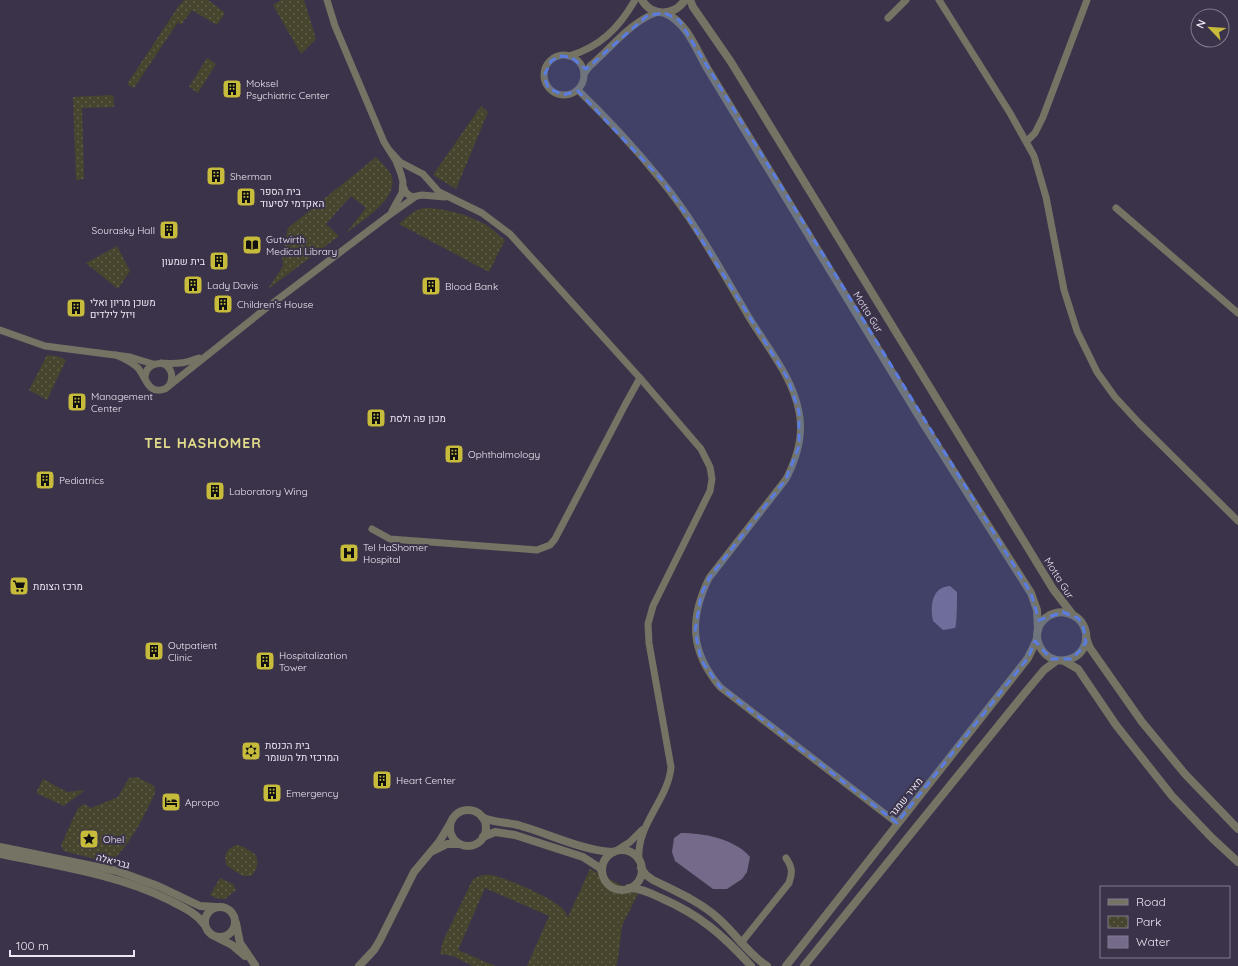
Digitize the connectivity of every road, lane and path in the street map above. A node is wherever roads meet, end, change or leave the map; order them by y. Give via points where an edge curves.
1 (327, 0) edge
2 (635, 0) edge
3 (642, 0) edge
4 (685, 0) edge
5 (690, 0) edge
6 (906, 0) edge
7 (939, 0) edge
8 (1087, 0) edge
9 (662, 12) junction
10 (888, 18) dead end
11 (569, 56) junction
12 (584, 74) junction
13 (578, 90) junction
14 (1027, 141) junction
15 (390, 152) junction
16 (417, 172) junction
17 (426, 178) junction
18 (403, 184) junction
19 (419, 196) junction
20 (448, 197) junction
21 (1116, 208) dead end
22 (388, 216) junction
23 (1238, 313) edge
24 (0, 330) edge
25 (207, 354) junction
26 (116, 355) junction
27 (162, 363) junction
28 (152, 364) junction
29 (145, 378) junction
30 (640, 378) junction
31 (170, 384) junction
32 (1238, 521) edge
33 (372, 529) dead end
34 (1073, 615) junction
35 (1037, 634) junction
36 (1086, 638) junction
37 (1060, 661) junction
38 (482, 817) junction
39 (450, 824) junction
40 (897, 824) junction
41 (645, 826) junction
42 (1238, 829) edge
43 (483, 837) junction
44 (459, 844) junction
45 (0, 847) edge
46 (614, 851) junction
47 (431, 852) junction
48 (0, 854) edge
49 (786, 858) dead end
50 (1238, 862) edge
51 (640, 864) junction
52 (602, 872) junction
53 (629, 888) junction
54 (216, 907) junction
55 (235, 920) junction
56 (204, 924) junction
57 (218, 938) junction
58 (741, 943) junction
59 (256, 966) edge
60 (359, 966) edge
61 (751, 966) edge
62 (767, 966) edge
63 (786, 966) edge
64 (804, 966) edge

1 - 15 street via 335,26
2 - 11 street via 615,27 596,45
3 - 9 street, Motta Gur via 648,8
4 - 9 street via 676,9
5 - 34 street, Motta Gur via 738,73 1053,590
6 - 10 street
7 - 14 street
8 - 14 street via 1043,117 1035,134
9 - 12 street via 648,15 634,25
9 - 35 street, Motta Gur via 675,17 684,27 710,74 1031,593 1037,610
11 - 12 street via 580,64
11 - 13 street via 560,56 551,61 545,72 545,80 551,91 559,95 567,95
12 - 13 street via 584,80
13 - 40 street via 661,179 685,213 788,379 799,412 799,446 786,479 709,578 701,595 696,612 695,631 701,660 720,687
14 - 32 street via 1046,196 1070,310 1097,372 1139,423
15 - 16 street via 400,162
15 - 18 street via 399,167
16 - 17 street
16 - 18 street via 407,175
17 - 19 street via 428,187
17 - 20 street via 432,187
18 - 19 street via 408,195
18 - 22 street via 399,200
19 - 20 street
19 - 22 street
20 - 30 street via 482,213 506,231
21 - 23 street
22 - 25 street
24 - 26 street via 45,346
25 - 27 street via 189,362
25 - 31 street
26 - 28 street
26 - 29 street via 136,365
27 - 28 street
27 - 31 street via 172,374
28 - 29 street via 147,369
29 - 31 street via 148,386 156,390 165,389
30 - 33 street via 624,404 556,539 544,548 537,550 390,539
30 - 41 street via 700,448 712,478 705,503 650,614 648,624 649,643 671,767 667,785
34 - 35 street via 1055,613 1041,622
34 - 36 street via 1083,625
35 - 37 street via 1038,646 1043,653
35 - 40 street, מאיר שמגר via 1028,658
36 - 37 street via 1077,656
36 - 42 street via 1090,648 1142,722 1185,774
37 - 50 street via 1078,669 1116,725 1172,796
37 - 64 street via 1044,670
38 - 39 street via 475,811 465,810 456,815
38 - 43 street via 486,827
38 - 46 street via 598,850
39 - 44 street via 451,836
39 - 47 street
40 - 63 street, מאיר שמגר
41 - 46 street via 630,842
41 - 51 street via 639,842
43 - 44 street via 471,846
43 - 52 street via 496,832 515,835 583,857
44 - 47 street via 448,844
45 - 54 street, גבריאלה via 117,871 200,906
46 - 51 street via 632,852
46 - 52 street via 604,860
47 - 60 street via 408,883 374,950
48 - 56 street, גבריאלה via 124,881 182,907
49 - 58 street via 792,867 789,883
51 - 53 street via 639,879
51 - 58 street via 653,880 703,906 719,918
52 - 53 street via 612,887
53 - 61 street via 646,891 700,917
54 - 55 street via 226,908
54 - 56 street via 207,913
55 - 57 street via 231,933
55 - 59 street via 240,943
56 - 57 street via 209,933
57 - 59 street via 232,945
58 - 62 street

